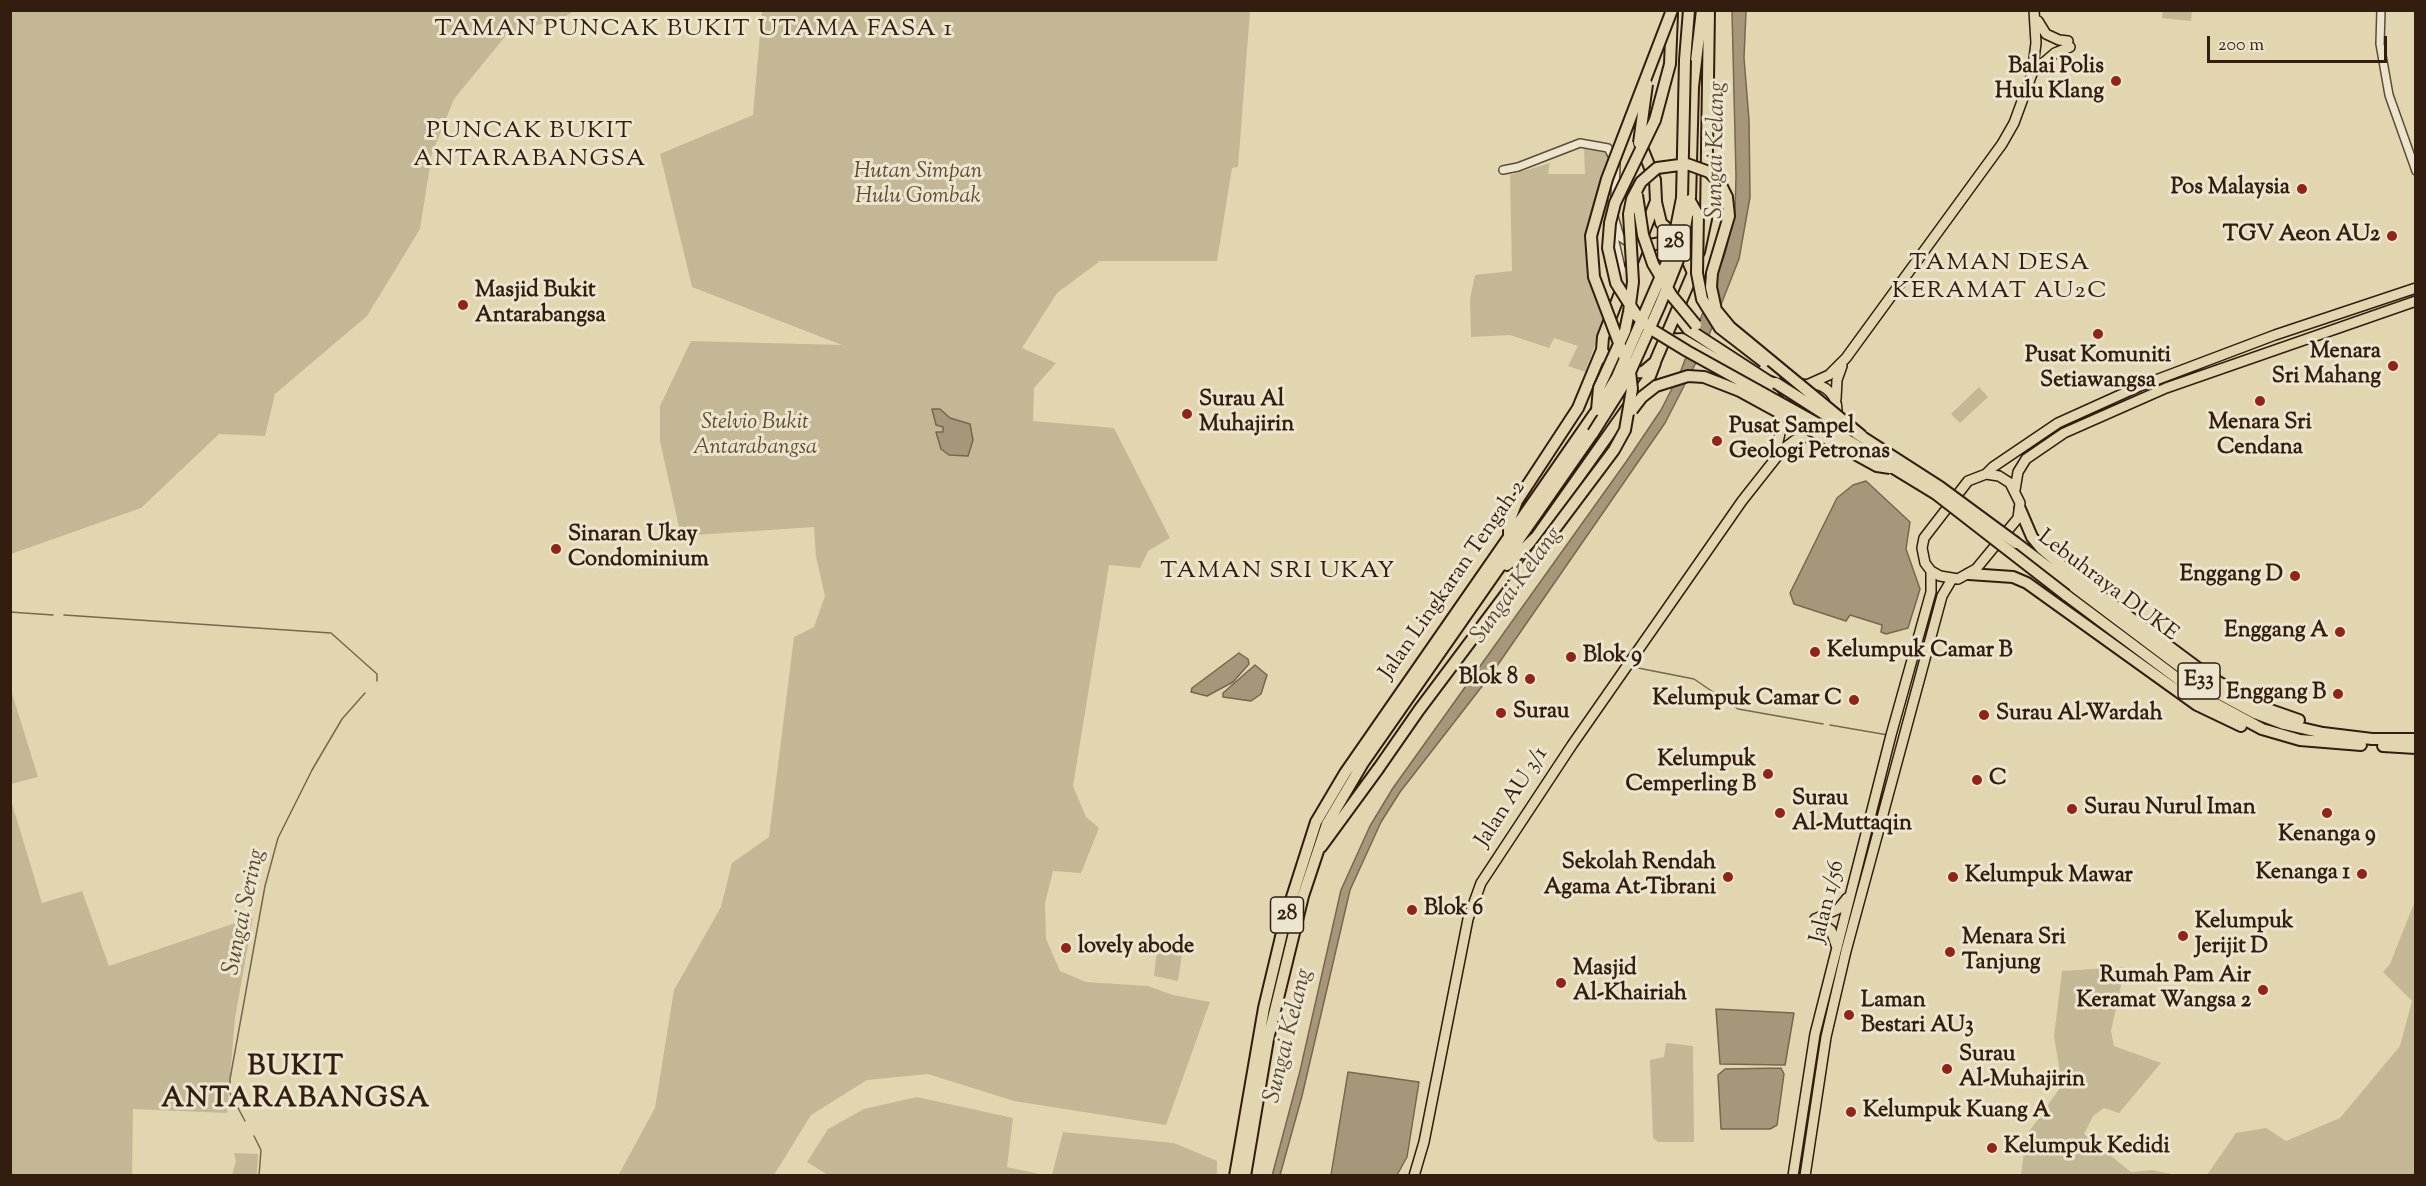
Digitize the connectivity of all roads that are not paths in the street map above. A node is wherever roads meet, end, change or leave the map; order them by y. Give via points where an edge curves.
1 (1671, 10) edge
2 (1689, 10) edge
3 (1702, 10) edge
4 (1709, 10) edge
5 (2035, 10) edge
6 (2381, 10) edge
7 (1690, 59) junction
8 (1649, 66) junction
9 (2032, 74) junction
10 (1503, 170) dead end
11 (2415, 171) edge
12 (1690, 200) junction
13 (1656, 201) junction
14 (1613, 213) junction
15 (1706, 219) junction
16 (1639, 247) junction
17 (1693, 273) junction
18 (1625, 282) junction
19 (2415, 288) edge
20 (2415, 301) edge
21 (1676, 313) junction
22 (1685, 334) junction
23 (1665, 340) junction
24 (1602, 350) junction
25 (1721, 355) junction
26 (1846, 358) junction
27 (1655, 363) junction
28 (1788, 378) junction
29 (1805, 385) junction
30 (1835, 401) junction
31 (1578, 408) junction
32 (1598, 410) junction
33 (1784, 413) junction
34 (1619, 419) junction
35 (1810, 436) junction
36 (1862, 436) junction
37 (1603, 443) junction
38 (1773, 460) junction
39 (1896, 469) junction
40 (1986, 474) junction
41 (2015, 490) junction
42 (2020, 510) junction
43 (1509, 536) junction
44 (1931, 571) junction
45 (1969, 574) junction
46 (1952, 579) junction
47 (1488, 585) junction
48 (2262, 729) junction
49 (2372, 739) junction
50 (2415, 740) edge
51 (2415, 748) edge
52 (1315, 855) junction
53 (1852, 890) junction
54 (1838, 950) junction
55 (1235, 1176) edge
56 (1245, 1176) edge
57 (1414, 1176) edge
58 (1793, 1176) edge
59 (1805, 1176) edge

1 - 8 highway, bridge
1 - 13 highway via 1638,138 1654,180
1 - 39 highway, bridge via 1670,64 1655,120 1615,203 1610,223 1608,248 1616,283 1636,316 1652,329
2 - 7 highway, Jalan Lingkaran Tengah 2 / 28
3 - 7 highway, Jalan Lingkaran Tengah 2 / 28
4 - 15 highway
5 - 9 main road
5 - 9 main road via 2041,29 2069,44
6 - 11 street via 2380,44 2389,95
7 - 12 highway, Jalan Lingkaran Tengah 2 / 28
7 - 32 highway, Jalan Lingkaran Tengah 2 / 28, bridge via 1682,198 1676,235 1665,271
8 - 36 highway, bridge via 1636,185 1643,235 1653,264 1682,309 1710,338 1830,419
8 - 52 highway, bridge via 1604,188 1591,236 1594,278 1630,372 1631,398 1625,430
9 - 26 main road via 2002,144
10 - 14 street via 1518,168 1580,143 1608,148 1616,163
12 - 28 highway, bridge via 1698,215 1699,287 1711,315 1746,350
12 - 47 highway, Jalan Lingkaran Tengah 2 / 28, bridge via 1680,255 1627,379
13 - 15 highway via 1661,223 1671,232 1690,235
13 - 16 highway
14 - 16 street via 1620,237
14 - 18 street via 1615,246
15 - 17 highway
16 - 17 highway via 1666,242 1677,246
16 - 18 highway
17 - 21 highway
18 - 24 highway via 1603,337
19 - 40 main road, Jalan 1/56 via 2140,386 2058,423
20 - 41 main road via 2166,388 2064,433 2026,459 2018,472
21 - 22 highway
21 - 23 highway
22 - 23 highway
22 - 25 highway
23 - 27 highway
24 - 27 highway via 1613,368 1623,374 1643,372
24 - 31 highway
25 - 29 highway via 1780,386
25 - 33 highway via 1770,391
26 - 29 main road via 1829,375
26 - 30 main road via 1837,380
27 - 34 highway
28 - 32 highway, bridge via 1716,310 1712,273 1729,216 1720,183 1703,168 1667,165 1647,176 1632,199 1629,214 1633,282 1629,312 1625,331 1599,388
28 - 36 highway, bridge
29 - 30 main road via 1825,388
29 - 33 main road via 1790,394
30 - 35 main road via 1832,425
31 - 34 highway via 1600,396 1613,396 1619,404
31 - 43 highway via 1517,501 1509,522
32 - 43 highway, Jalan Lingkaran Tengah 2 / 28
33 - 35 main road via 1797,432
33 - 38 main road, Jalan AU 3/1
34 - 37 highway
35 - 38 main road, Jalan AU 3/1 via 1795,440
36 - 49 highway, Lebuhraya DUKE / E33, bridge via 1940,487 2207,687 2284,724
37 - 39 highway, bridge via 1642,396 1656,386 1688,376 1704,377 1740,391 1877,466
37 - 47 highway via 1537,536
38 - 57 main road, Jalan AU 3/1 via 1578,736 1481,883 1468,919
39 - 48 highway, Lebuhraya DUKE / E33, bridge via 1999,541 2201,696
40 - 41 main road via 2005,479
40 - 44 main road, Jalan 1/56 via 1968,481 1927,533 1922,552
41 - 42 main road
42 - 45 main road via 2014,525
42 - 49 highway via 2027,529 2042,549 2210,677 2259,706 2287,717
43 - 55 highway, Jalan Lingkaran Tengah 2 / 28 via 1344,773 1316,822 1289,906 1264,1008
44 - 46 main road
44 - 53 main road, Jalan 1/56 via 1931,592
45 - 46 main road
45 - 48 highway via 2013,577 2027,583 2197,705 2240,726
46 - 59 main road, Jalan 1/56 via 1938,607 1846,951 1826,1037
47 - 52 highway, Jalan Lingkaran Tengah 2 / 28 via 1351,780
48 - 51 highway, Lebuhraya DUKE / E33 via 2300,740
49 - 50 highway, Lebuhraya DUKE / E33
52 - 56 highway, Jalan Lingkaran Tengah 2 / 28 via 1268,1039
53 - 54 main road, Jalan 1/56
53 - 54 main road via 1838,909 1815,919 1831,930
54 - 58 main road, Jalan 1/56 via 1815,1034

